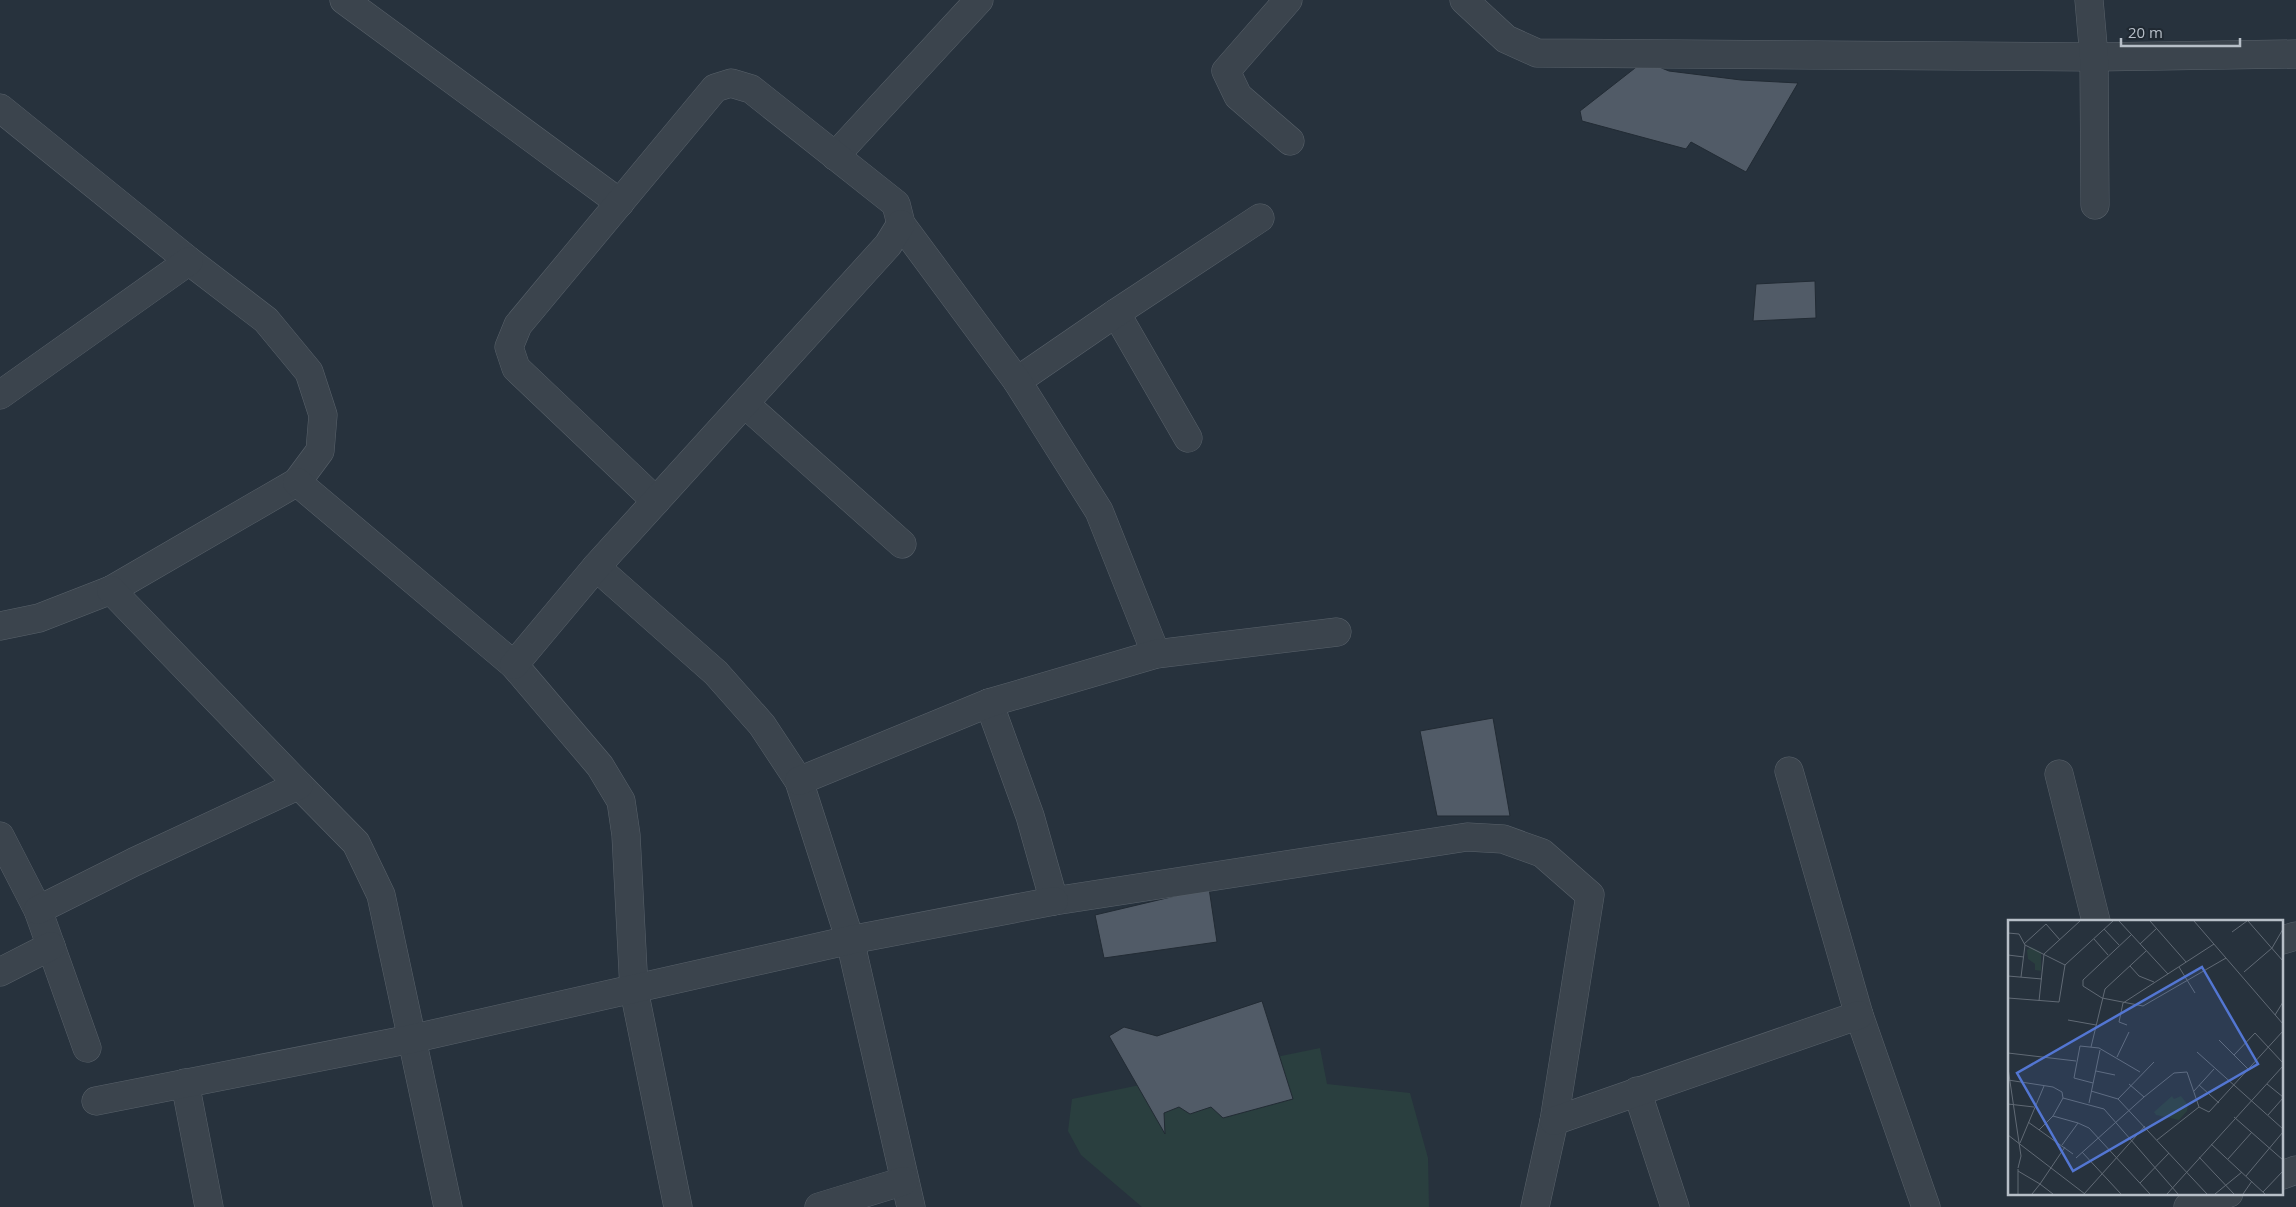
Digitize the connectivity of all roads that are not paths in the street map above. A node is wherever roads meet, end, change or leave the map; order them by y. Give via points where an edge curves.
1 (344, 0) edge
2 (978, 0) edge
3 (1288, 0) edge
4 (1464, 0) edge
5 (2089, 0) edge
6 (2296, 54) edge
7 (2094, 57) junction
8 (0, 108) edge
9 (1290, 142) dead end
10 (835, 156) junction
11 (620, 202) junction
12 (2095, 205) dead end
13 (1260, 218) dead end
14 (901, 224) junction
15 (188, 261) junction
16 (1116, 313) junction
17 (1017, 381) junction
18 (0, 395) edge
19 (745, 404) junction
20 (1188, 438) dead end
21 (297, 482) junction
22 (656, 501) junction
23 (902, 544) dead end
24 (596, 567) junction
25 (111, 590) junction
26 (0, 626) edge
27 (1337, 632) dead end
28 (1156, 654) junction
29 (514, 665) junction
30 (990, 703) junction
31 (1789, 771) dead end
32 (2059, 774) dead end
33 (799, 781) junction
34 (299, 785) junction
35 (0, 836) edge
36 (1054, 901) junction
37 (38, 910) junction
38 (2096, 920) edge
39 (850, 940) junction
40 (52, 946) junction
41 (0, 972) edge
42 (634, 990) junction
43 (1859, 1015) junction
44 (411, 1039) junction
45 (87, 1048) dead end
46 (185, 1083) junction
47 (1637, 1090) junction
48 (96, 1101) dead end
49 (1554, 1121) junction
50 (2296, 1170) edge
51 (2284, 1174) edge
52 (904, 1181) junction
53 (2174, 1194) edge
54 (2225, 1194) edge
55 (208, 1207) edge
56 (448, 1207) edge
57 (678, 1207) edge
58 (819, 1207) edge
59 (910, 1207) edge
60 (1535, 1207) edge
61 (1675, 1207) edge
62 (1926, 1207) edge
63 (2178, 1207) edge
64 (2188, 1207) edge

1 - 11 street
2 - 10 street
3 - 9 street via 1226,71 1238,96
4 - 7 street via 1506,39 1537,53
5 - 7 street
6 - 7 street
7 - 12 street
8 - 15 street
10 - 11 street via 751,88 731,83 715,88
10 - 14 street via 896,204
11 - 22 street via 518,325 509,347 516,368
13 - 16 street
14 - 17 street
14 - 19 street via 888,245
15 - 18 street
15 - 21 street via 266,320 309,372 323,415 320,451
16 - 17 street
16 - 20 street
17 - 28 street via 1099,511
19 - 22 street
19 - 23 street
21 - 25 street
21 - 29 street
22 - 24 street
24 - 29 street
24 - 33 street via 716,673 762,725
25 - 26 street via 39,618
25 - 34 street
27 - 28 street
28 - 30 street
29 - 42 street via 600,766 621,801 626,836
30 - 33 street
30 - 36 street via 1030,816
31 - 43 street
32 - 38 street
33 - 39 street
34 - 37 street
34 - 44 street via 356,844 381,895
35 - 37 street
36 - 39 street
36 - 49 street via 1467,837 1503,839 1542,853 1590,895
37 - 40 street
39 - 42 street
39 - 52 street
40 - 41 street
40 - 45 street
42 - 44 street
42 - 57 street
43 - 47 street
43 - 62 street
44 - 46 street
44 - 56 street
46 - 48 street
46 - 55 street
47 - 49 street
47 - 61 street
49 - 60 street
50 - 51 street
52 - 58 street
52 - 59 street
53 - 63 street
54 - 64 street

